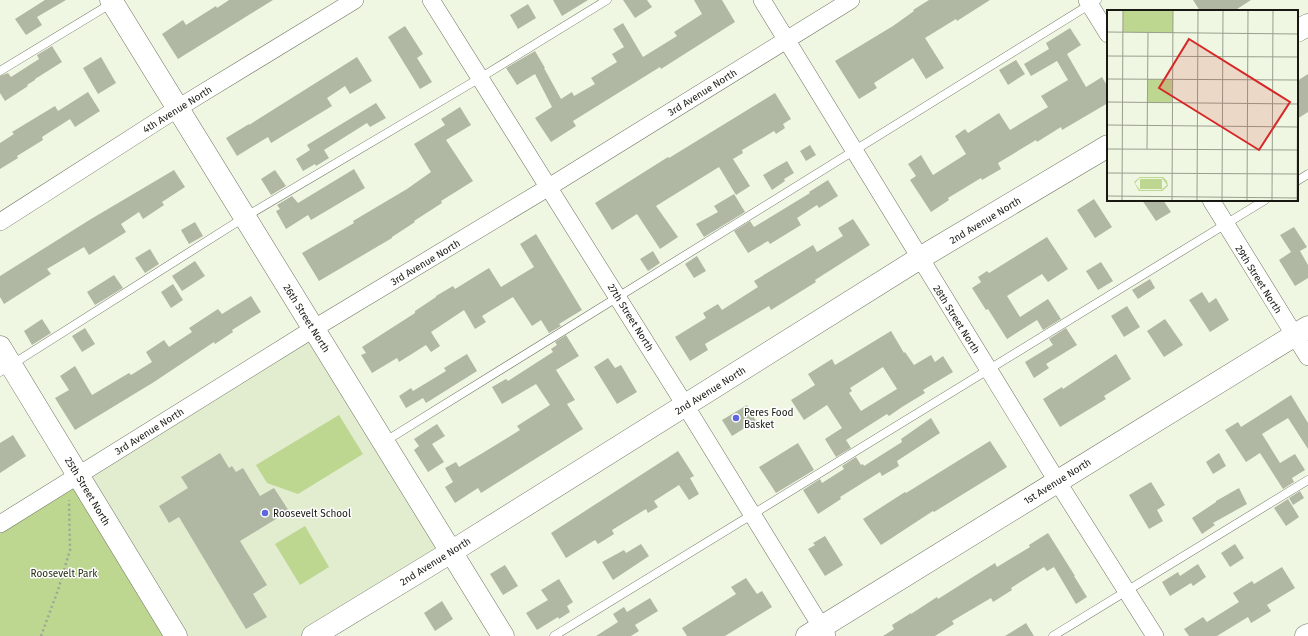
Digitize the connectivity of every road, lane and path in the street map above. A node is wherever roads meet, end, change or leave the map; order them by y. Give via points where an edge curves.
1 (355, 0) edge
2 (431, 0) edge
3 (607, 0) edge
4 (762, 0) edge
5 (851, 0) edge
6 (114, 1) edge
7 (1091, 1) edge
8 (1308, 25) edge
9 (1298, 30) edge
10 (1107, 32) edge
11 (787, 39) junction
12 (0, 71) edge
13 (480, 78) junction
14 (178, 108) junction
15 (1107, 147) edge
16 (855, 151) junction
17 (1308, 174) edge
18 (1298, 180) edge
19 (549, 187) junction
20 (1212, 201) edge
21 (1263, 201) edge
22 (245, 217) junction
23 (0, 222) edge
24 (1226, 224) junction
25 (920, 258) junction
26 (618, 297) junction
27 (313, 329) junction
28 (1301, 331) edge
29 (0, 347) edge
30 (1308, 357) edge
31 (6, 368) edge
32 (989, 370) junction
33 (686, 405) junction
34 (384, 443) junction
35 (78, 475) junction
36 (1308, 480) edge
37 (1057, 481) junction
38 (752, 514) junction
39 (0, 524) edge
40 (451, 552) junction
41 (1126, 592) junction
42 (819, 633) edge
43 (40, 636) edge
44 (176, 636) edge
45 (313, 636) edge
46 (503, 636) edge
47 (554, 636) edge
48 (1053, 636) edge
49 (1155, 636) edge

1 - 14 street, 4th Avenue North
2 - 13 street, 27th Street North
3 - 13 lane
4 - 11 street, 28th Street North
5 - 11 street, 3rd Avenue North
6 - 12 lane
6 - 14 main road, 26th Street North
7 - 10 street
7 - 16 lane
8 - 9 main road
11 - 16 street, 28th Street North
11 - 19 street, 3rd Avenue North
13 - 19 street, 27th Street North
13 - 22 lane
14 - 22 main road, 26th Street North
14 - 23 street, 4th Avenue North
15 - 25 main road, 2nd Avenue North
16 - 25 street, 28th Street North
16 - 26 lane
17 - 18 lane
19 - 26 street, 27th Street North
19 - 27 street, 3rd Avenue North
20 - 24 street, 29th Street North
21 - 24 lane
22 - 27 main road, 26th Street North
22 - 31 lane
24 - 28 street, 29th Street North
24 - 32 lane
25 - 32 street, 28th Street North
25 - 33 main road, 2nd Avenue North
26 - 33 street, 27th Street North
26 - 34 lane
27 - 34 main road, 26th Street North
27 - 35 street, 3rd Avenue North
28 - 30 street, 29th Street North
28 - 37 main road, 1st Avenue North
29 - 31 main road, 25th Street North
31 - 35 main road, 25th Street North
32 - 37 street, 28th Street North
32 - 38 lane
33 - 38 street, 27th Street North
33 - 40 main road, 2nd Avenue North
34 - 40 main road, 26th Street North
35 - 39 street, 3rd Avenue North
35 - 43 path via 69,500 70,550
35 - 44 main road, 25th Street North
36 - 41 lane
37 - 41 street, 28th Street North
37 - 42 main road, 1st Avenue North
38 - 42 street, 27th Street North
38 - 47 lane
40 - 45 main road, 2nd Avenue North
40 - 46 main road, 26th Street North
41 - 48 lane
41 - 49 street, 28th Street North

